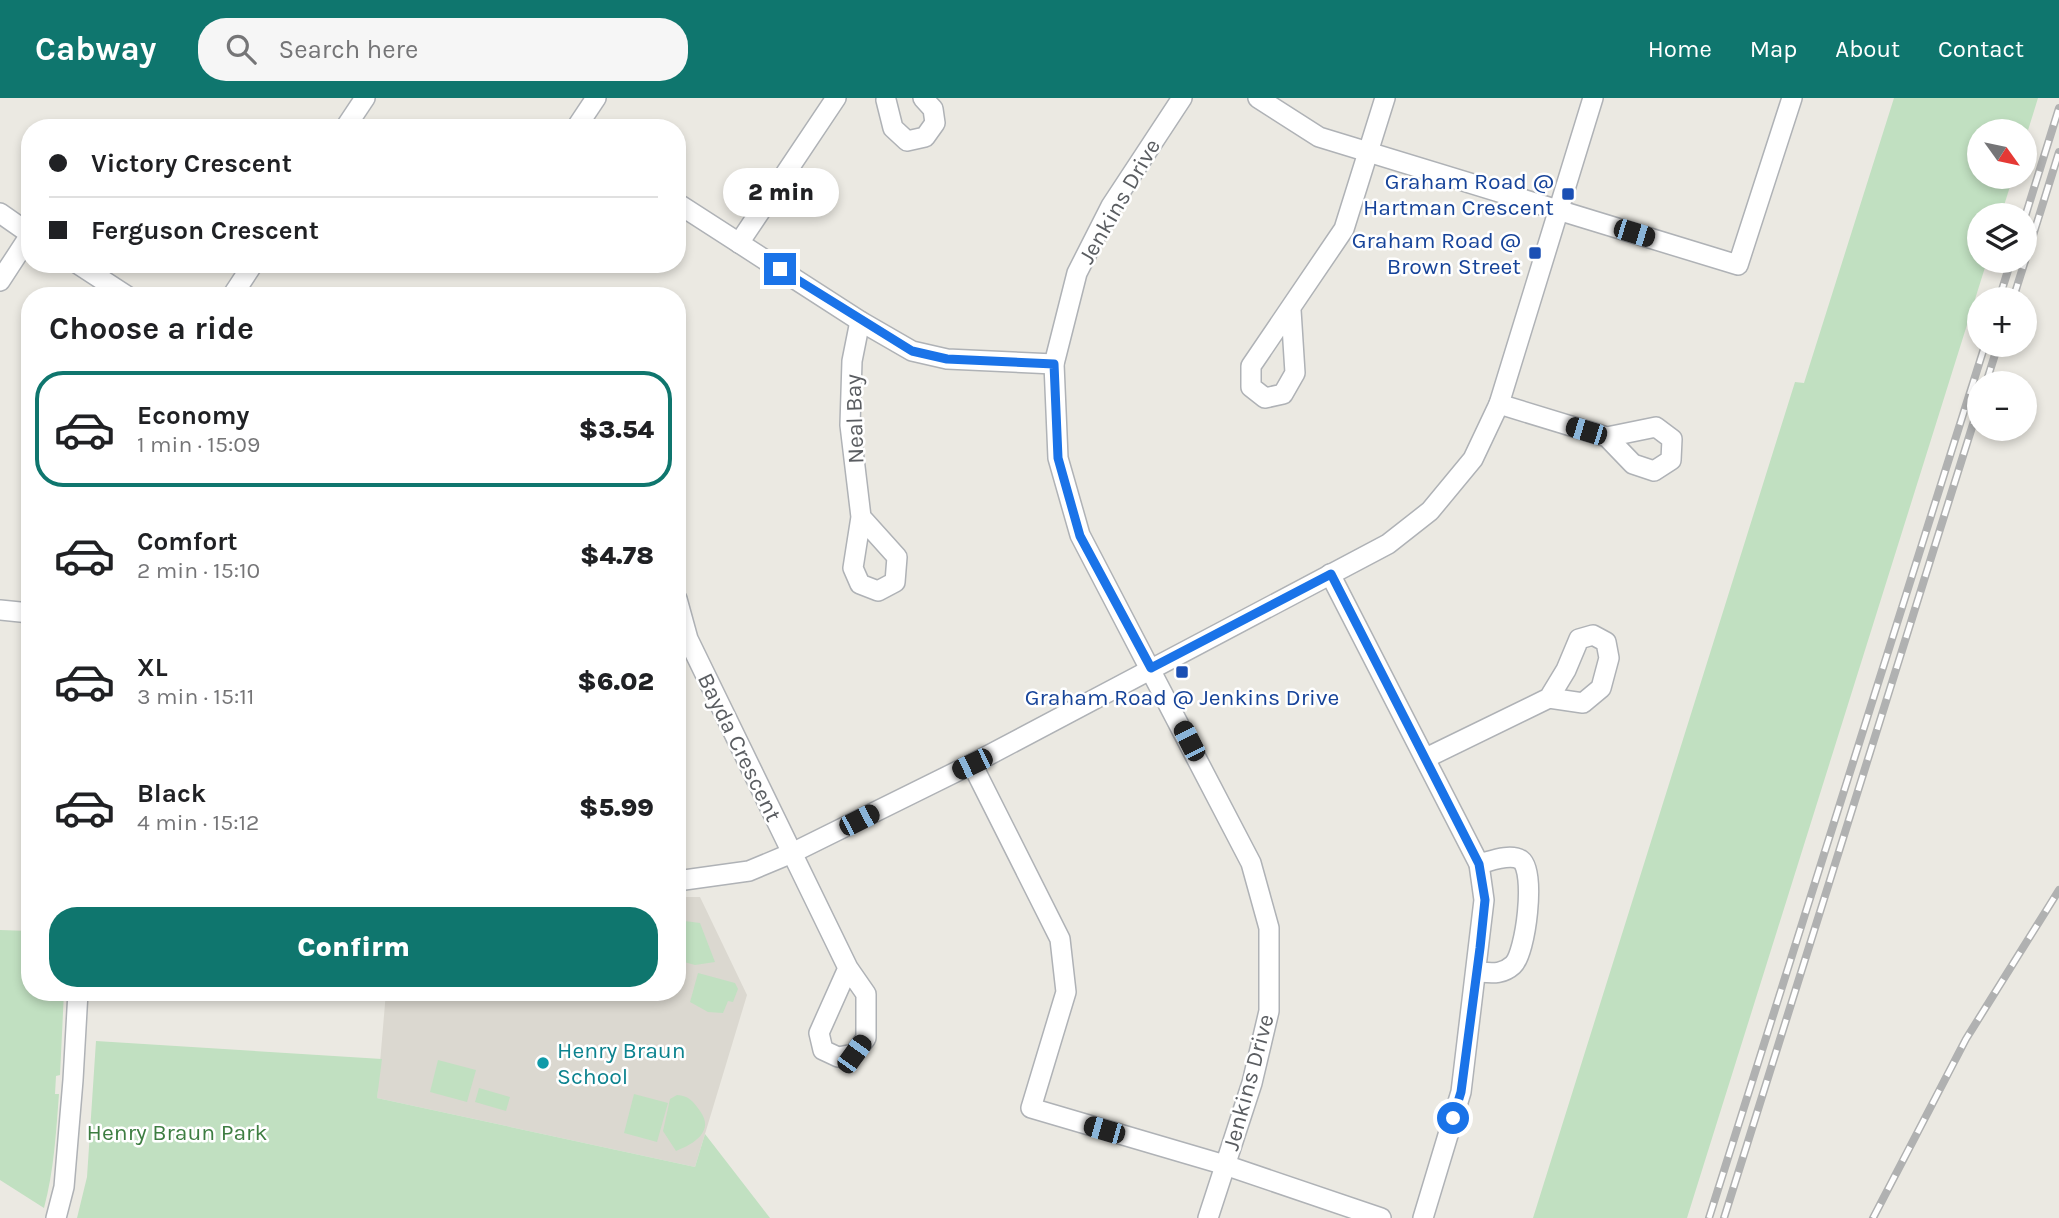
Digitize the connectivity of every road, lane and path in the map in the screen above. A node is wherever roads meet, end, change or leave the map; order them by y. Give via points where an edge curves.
1 (365, 98) edge
2 (596, 98) edge
3 (836, 98) edge
4 (923, 98) edge
5 (1182, 98) edge
6 (1258, 98) edge
7 (1385, 98) edge
8 (1593, 98) edge
9 (1792, 98) edge
10 (891, 99) edge
11 (351, 119) edge
12 (582, 119) edge
13 (1369, 151) junction
14 (1557, 209) junction
15 (686, 210) edge
16 (0, 213) edge
17 (21, 228) edge
18 (740, 243) junction
19 (21, 248) edge
20 (92, 273) edge
21 (0, 282) edge
22 (113, 287) edge
23 (1291, 310) dead end
24 (860, 321) junction
25 (1054, 364) junction
26 (1499, 404) junction
27 (1608, 437) dead end
28 (861, 517) dead end
29 (1331, 574) junction
30 (0, 610) edge
31 (21, 612) edge
32 (686, 632) edge
33 (1151, 668) junction
34 (1549, 698) dead end
35 (1426, 758) junction
36 (972, 764) junction
37 (792, 853) junction
38 (1479, 864) junction
39 (686, 882) edge
40 (848, 968) dead end
41 (1477, 972) junction
42 (77, 1001) edge
43 (1225, 1165) junction
44 (56, 1218) edge
45 (1208, 1218) edge
46 (1381, 1218) edge
47 (1423, 1218) edge

1 - 11 street
2 - 12 street
3 - 18 street
4 - 10 street via 933,108 935,123 925,137 907,141 893,128
5 - 25 street, Jenkins Drive via 1111,206 1077,272
6 - 13 street via 1319,137
7 - 13 street
8 - 14 street
9 - 14 street via 1738,265
13 - 14 street
13 - 23 street via 1344,229
14 - 26 street
15 - 18 street
16 - 17 street
18 - 24 street
19 - 21 street
20 - 22 street
24 - 25 street via 912,351 947,359
24 - 28 street, Neal Bay via 852,361 850,425
25 - 33 street, Jenkins Drive via 1058,458 1080,536
26 - 27 street
26 - 29 street via 1473,459 1430,511 1388,544
29 - 33 street
29 - 35 street
30 - 31 street
32 - 37 street, Bayda Crescent
33 - 36 street
33 - 43 street, Jenkins Drive via 1251,863 1269,928 1269,1011
34 - 35 street
35 - 38 street
36 - 37 street
36 - 43 street via 1060,939 1066,992 1031,1108
37 - 39 street via 749,871
37 - 40 street, Bayda Crescent
38 - 41 street via 1485,900
38 - 41 street via 1511,857 1522,861 1529,899 1516,963 1500,973
41 - 47 street via 1461,1092
42 - 44 street via 64,1187
43 - 45 street, Jenkins Drive
43 - 46 street

